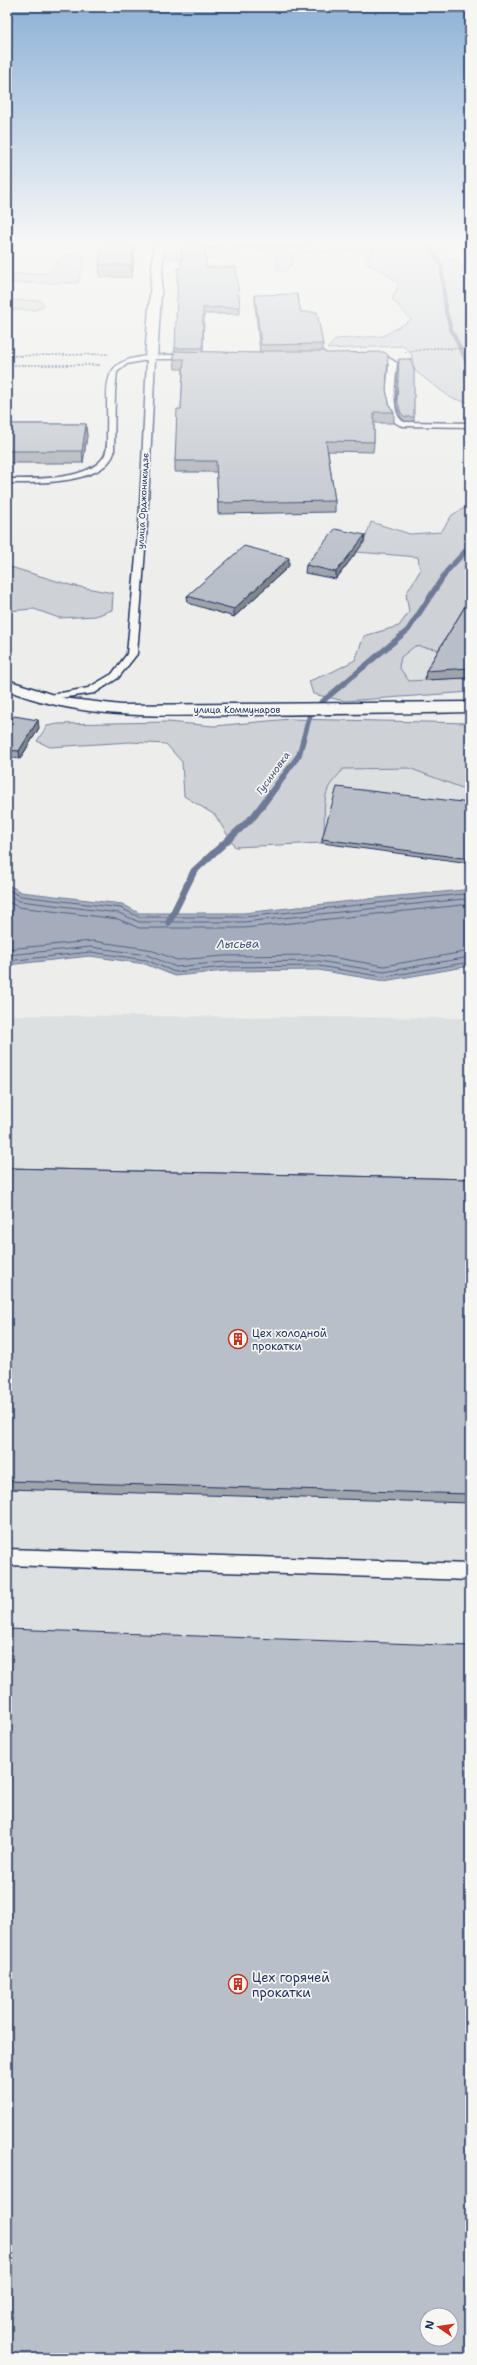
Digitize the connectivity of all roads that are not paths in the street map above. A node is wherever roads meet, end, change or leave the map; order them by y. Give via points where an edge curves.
1 (151, 354) edge
2 (361, 356) edge
3 (198, 357) edge
4 (151, 358) junction
5 (470, 425) edge
6 (7, 481) edge
7 (7, 685) edge
8 (43, 699) junction
9 (470, 706) edge
10 (7, 1557) edge
11 (470, 1572) edge

1 - 4 main road, улица Орджоникидзе
2 - 5 lane via 381,357 393,363 392,412 396,421 403,424
3 - 4 lane
4 - 6 lane via 125,362 118,365 112,373 111,446 108,458 70,478
4 - 8 lane, улица Орджоникидзе via 143,524 132,654 114,676 91,691
7 - 8 main road, улица Коммунаров
8 - 9 main road, улица Коммунаров via 84,706 138,710
10 - 11 lane

